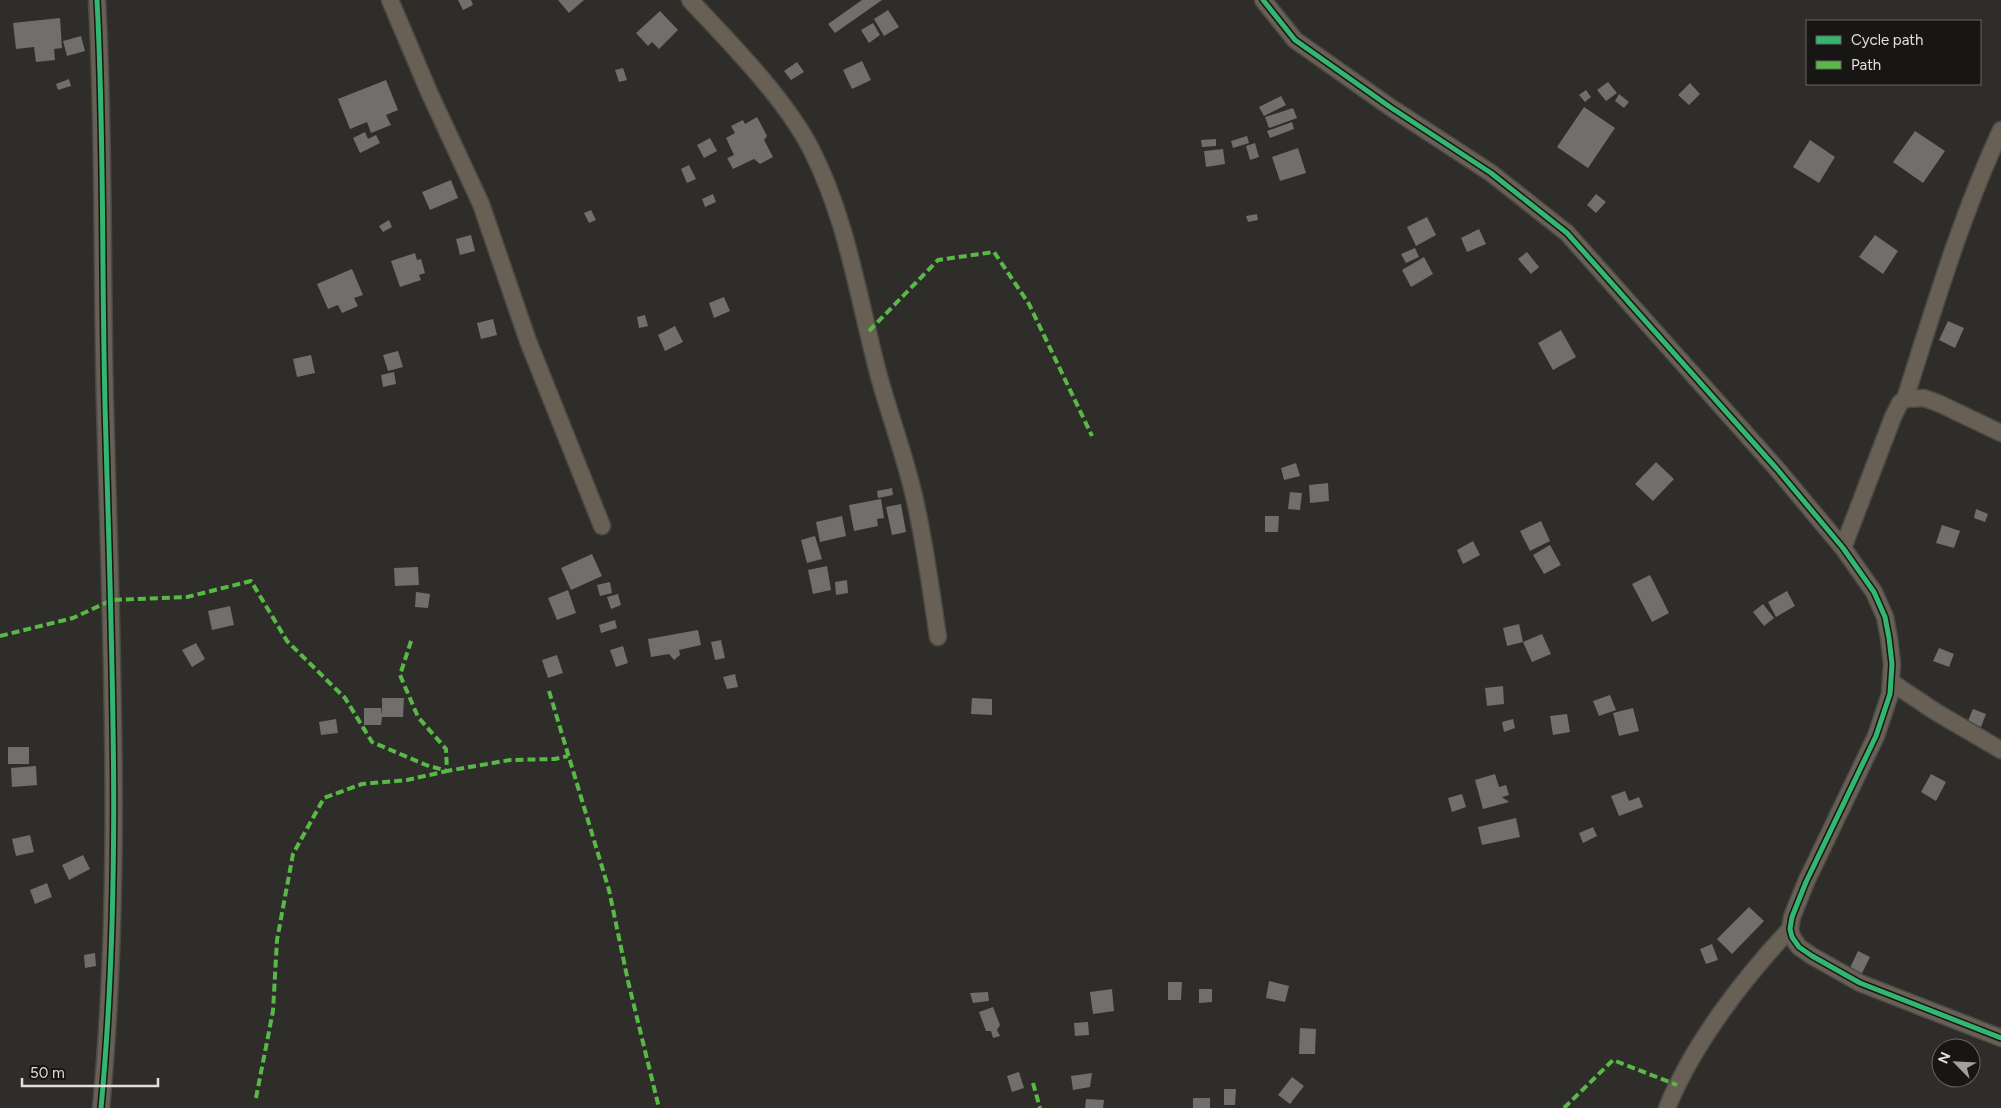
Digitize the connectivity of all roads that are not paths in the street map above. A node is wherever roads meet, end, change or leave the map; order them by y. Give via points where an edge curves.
1 (97, 0) edge
2 (390, 0) edge
3 (690, 0) edge
4 (1264, 0) edge
5 (2001, 130) edge
6 (1905, 399) junction
7 (2001, 433) edge
8 (602, 526) dead end
9 (1843, 548) junction
10 (938, 637) dead end
11 (1891, 682) junction
12 (2001, 750) edge
13 (1790, 929) junction
14 (2001, 1038) edge
15 (101, 1108) edge
16 (1667, 1108) edge

1 - 15 street via 103,133 113,725 110,936
2 - 8 street via 481,204 528,341
3 - 10 street via 788,113 811,148 832,196 914,497
4 - 9 street via 1295,40 1491,173 1567,233
5 - 6 street via 1984,165 1953,248
6 - 7 street via 1924,398
6 - 9 street via 1893,417
9 - 11 street via 1874,592 1885,617 1892,664
11 - 12 street
11 - 13 street via 1876,736 1806,882
13 - 14 street via 1799,947 1860,983
13 - 16 street via 1730,1001 1676,1085

